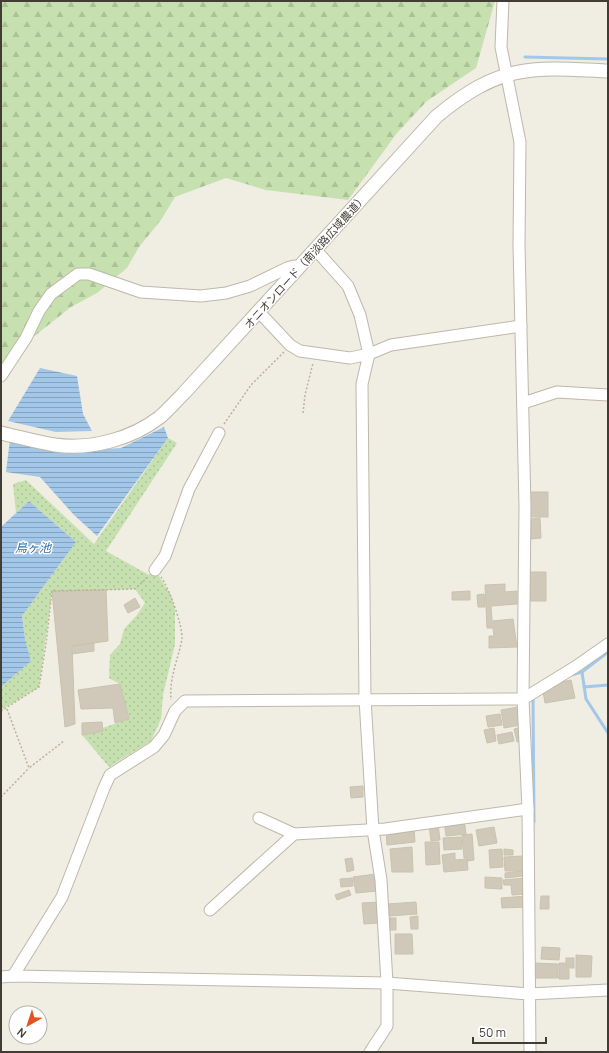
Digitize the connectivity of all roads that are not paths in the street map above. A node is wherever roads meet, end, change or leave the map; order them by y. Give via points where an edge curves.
1 (503, 1) edge
2 (608, 72) edge
3 (505, 74) junction
4 (315, 250) junction
5 (298, 269) junction
6 (260, 312) junction
7 (521, 326) junction
8 (368, 354) junction
9 (1, 376) edge
10 (608, 395) edge
11 (523, 403) junction
12 (1, 433) edge
13 (219, 433) road end
14 (155, 570) road end
15 (608, 644) edge
16 (365, 699) junction
17 (523, 699) junction
18 (528, 809) junction
19 (259, 818) dead end
20 (373, 830) junction
21 (294, 834) junction
22 (210, 910) dead end
23 (13, 976) junction
24 (1, 977) edge
25 (388, 983) junction
26 (608, 990) edge
27 (529, 994) junction
28 (370, 1052) edge
29 (530, 1052) edge

1 - 3 street via 501,47
2 - 3 street, オニオンロード（南淡路広域農道） via 529,69
3 - 4 street, オニオンロード（南淡路広域農道） via 474,88 437,116
3 - 7 street via 520,142
4 - 5 street, オニオンロード（南淡路広域農道）
4 - 8 street via 348,286 360,314
5 - 6 street, オニオンロード（南淡路広域農道）
5 - 9 street via 294,266 250,286 226,293 201,296 141,292 89,274 78,274 51,294
6 - 8 street via 290,345 300,351 350,358
6 - 12 street, オニオンロード（南淡路広域農道） via 160,417 137,431 113,440 84,446 56,445
7 - 8 street via 391,346
7 - 11 street
8 - 16 street via 362,384
10 - 11 street via 557,392
11 - 17 street
13 - 14 street via 189,489 165,556
15 - 17 street
16 - 17 street
16 - 20 street
16 - 23 street via 185,701 154,747 110,775 62,897
17 - 18 street
18 - 20 street
18 - 27 street
19 - 21 street
20 - 21 street
20 - 25 street via 381,880
21 - 22 street
23 - 24 street
23 - 25 street
25 - 27 street
25 - 28 street via 387,1026
26 - 27 street
27 - 29 street

